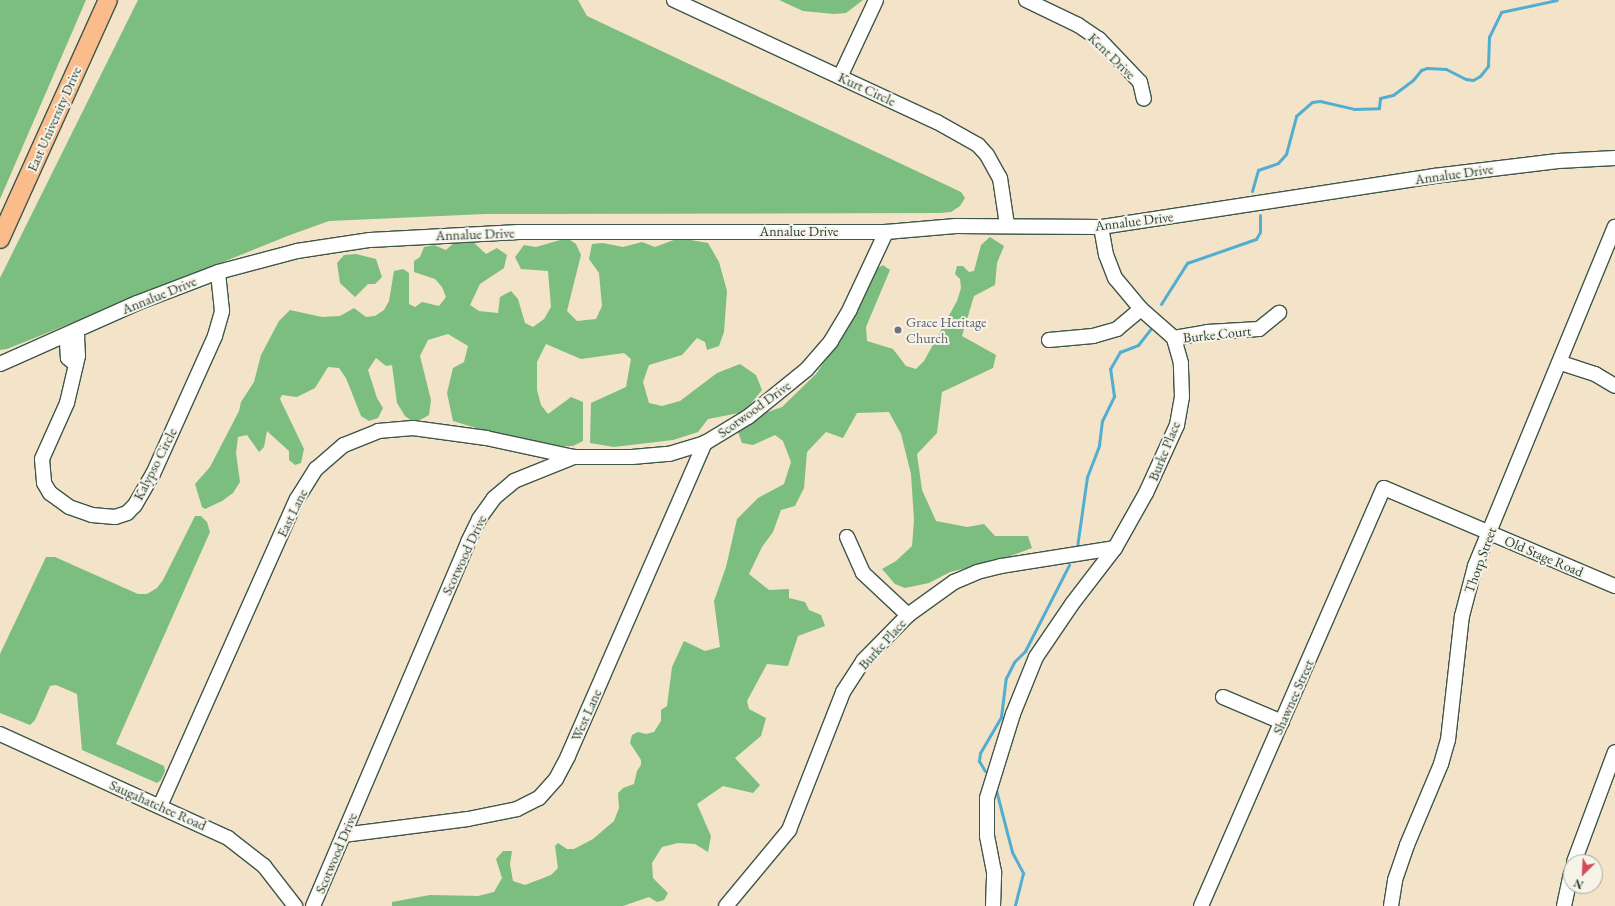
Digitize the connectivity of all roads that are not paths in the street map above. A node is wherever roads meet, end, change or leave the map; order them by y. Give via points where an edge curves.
1 (108, 0) edge
2 (674, 0) edge
3 (876, 0) edge
4 (1026, 0) edge
5 (840, 77) junction
6 (1144, 99) dead end
7 (1615, 158) edge
8 (1007, 225) junction
9 (1101, 227) junction
10 (1615, 227) edge
11 (886, 232) junction
12 (0, 239) edge
13 (218, 272) junction
14 (1141, 309) junction
15 (1279, 313) dead end
16 (73, 333) junction
17 (1174, 338) junction
18 (1049, 340) dead end
19 (3, 362) edge
20 (1561, 363) junction
21 (1615, 386) edge
22 (705, 443) junction
23 (574, 457) junction
24 (1384, 488) joint
25 (1490, 532) junction
26 (847, 537) dead end
27 (1115, 548) junction
28 (1615, 586) edge
29 (908, 615) junction
30 (1223, 697) dead end
31 (1282, 722) junction
32 (0, 734) edge
33 (1615, 752) edge
34 (160, 806) junction
35 (343, 835) junction
36 (1577, 854) edge
37 (1567, 894) edge
38 (295, 906) edge
39 (313, 906) edge
40 (726, 906) edge
41 (993, 906) edge
42 (1202, 906) edge
43 (1391, 906) edge
44 (1564, 906) edge

1 - 12 main road, East University Drive
2 - 5 street, Kurt Circle
3 - 5 street
4 - 6 street, Kent Drive via 1078,25 1099,39 1140,82
5 - 8 street, Kurt Circle via 962,134 978,145 1000,178
7 - 9 street, Annalue Drive via 1558,161 1434,176
8 - 9 street, Annalue Drive
8 - 11 street, Annalue Drive via 918,227
9 - 14 street via 1106,255 1115,278
10 - 20 street, Thorp Street via 1575,322
11 - 13 street, Annalue Drive via 796,230 445,234 370,240 297,251
11 - 22 street, Scotwood Drive via 850,309 831,341 812,364 762,406
13 - 16 street, Annalue Drive via 137,303
13 - 16 street, Kalypso Circle via 222,311 214,336 153,474 135,504 127,513 115,517 92,515 69,507 50,493 44,482 42,459 67,403 74,363 78,356 77,337
14 - 17 street
14 - 18 street via 1117,329 1093,336
15 - 17 street, Burke Court via 1259,330 1207,332
16 - 19 street, Annalue Drive
17 - 27 street, Burke Place via 1181,363 1182,397 1177,425 1146,493
20 - 21 street via 1595,374
20 - 25 street, Thorp Street
22 - 23 street, Scotwood Drive via 669,454
22 - 35 street, West Lane via 568,756 556,779 539,798 517,809 468,819
23 - 34 street, East Lane via 486,438 413,428 378,431 338,450 316,469 297,500
23 - 35 street, Scotwood Drive via 514,481 494,498 479,519
24 - 25 street, Old Stage Road
24 - 31 street, Shawnee Street
25 - 28 street, Old Stage Road
25 - 43 street, Thorp Street via 1475,566 1462,616 1448,740 1441,764 1407,844 1395,880
26 - 29 street via 863,573
27 - 29 street, Burke Place via 977,572 954,582
27 - 41 street, Burke Place via 1036,657 995,767 987,798 987,836 994,872
29 - 40 street, Burke Place via 863,661 843,692 789,830
30 - 31 street
31 - 42 street, Shawnee Street
32 - 34 street, Saugahatchee Road
33 - 36 street
34 - 38 street, Saugahatchee Road via 242,847 276,879
35 - 39 street, Scotwood Drive
37 - 44 street

